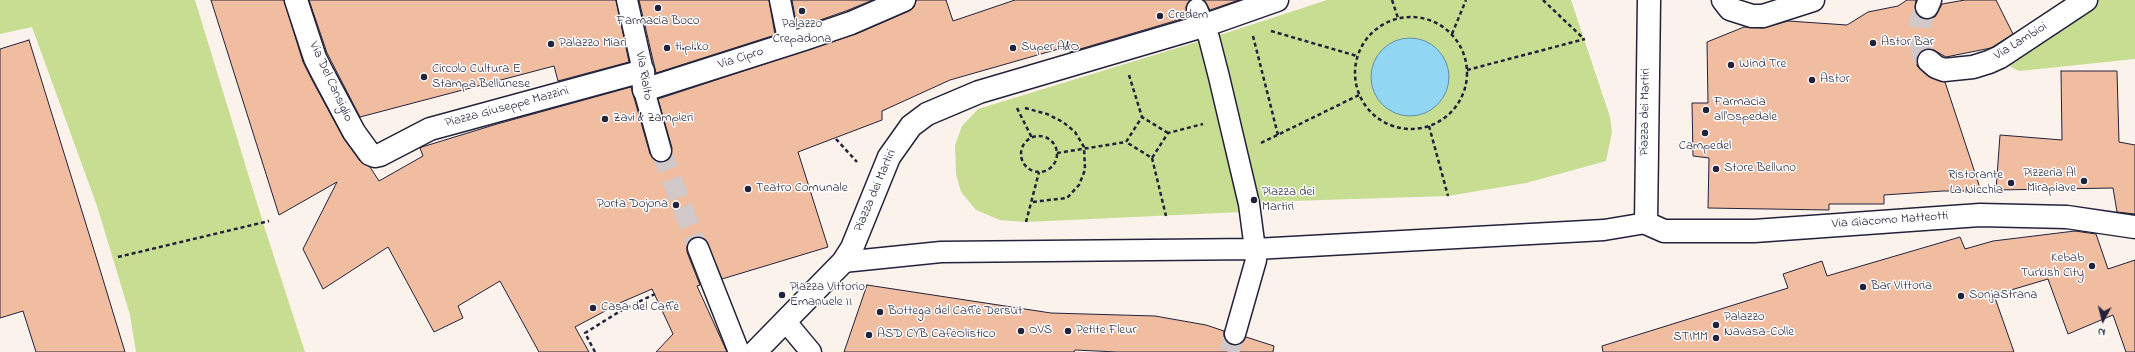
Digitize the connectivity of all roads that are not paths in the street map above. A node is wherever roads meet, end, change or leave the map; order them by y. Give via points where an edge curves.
1 (296, 0) edge
2 (627, 0) edge
3 (780, 0) edge
4 (904, 0) edge
5 (1277, 0) edge
6 (1648, 0) edge
7 (1723, 0) edge
8 (1813, 0) edge
9 (2086, 0) edge
10 (1200, 18) junction
11 (789, 44) junction
12 (1930, 61) tunnel mouth
13 (644, 80) junction
14 (662, 151) tunnel mouth
15 (375, 156) joint
16 (1646, 223) junction
17 (2135, 227) edge
18 (698, 248) tunnel mouth
19 (1255, 249) junction
20 (843, 262) junction
21 (786, 322) junction
22 (1235, 334) tunnel mouth
23 (739, 352) edge
24 (756, 352) edge
25 (811, 352) edge

1 - 15 street, Via Del Cansiglio via 322,72 354,132 370,154
2 - 13 street, Via Rialto
3 - 11 street
4 - 11 street, Via Cipro via 851,23
5 - 10 street, Piazza dei Martiri
6 - 16 street, Piazza dei Martiri
7 - 8 street via 1730,9 1739,14 1752,16 1763,16
9 - 12 street, Via Lambioi via 1989,62 1944,70
10 - 19 street via 1216,64 1229,117 1249,204
10 - 20 street, Piazza dei Martiri via 979,92 927,114 911,126 889,157 852,248
11 - 13 street, Via Cipro
13 - 14 street, Via Rialto
13 - 15 street, Piazza Giuseppe Mazzini via 430,129
16 - 17 street, Via Giacomo Matteotti via 1664,232 1754,231 1980,215 2088,219
16 - 19 street via 1604,230
18 - 23 street
19 - 20 street via 941,252
19 - 22 street via 1256,260
20 - 21 street
21 - 24 street
21 - 25 street

